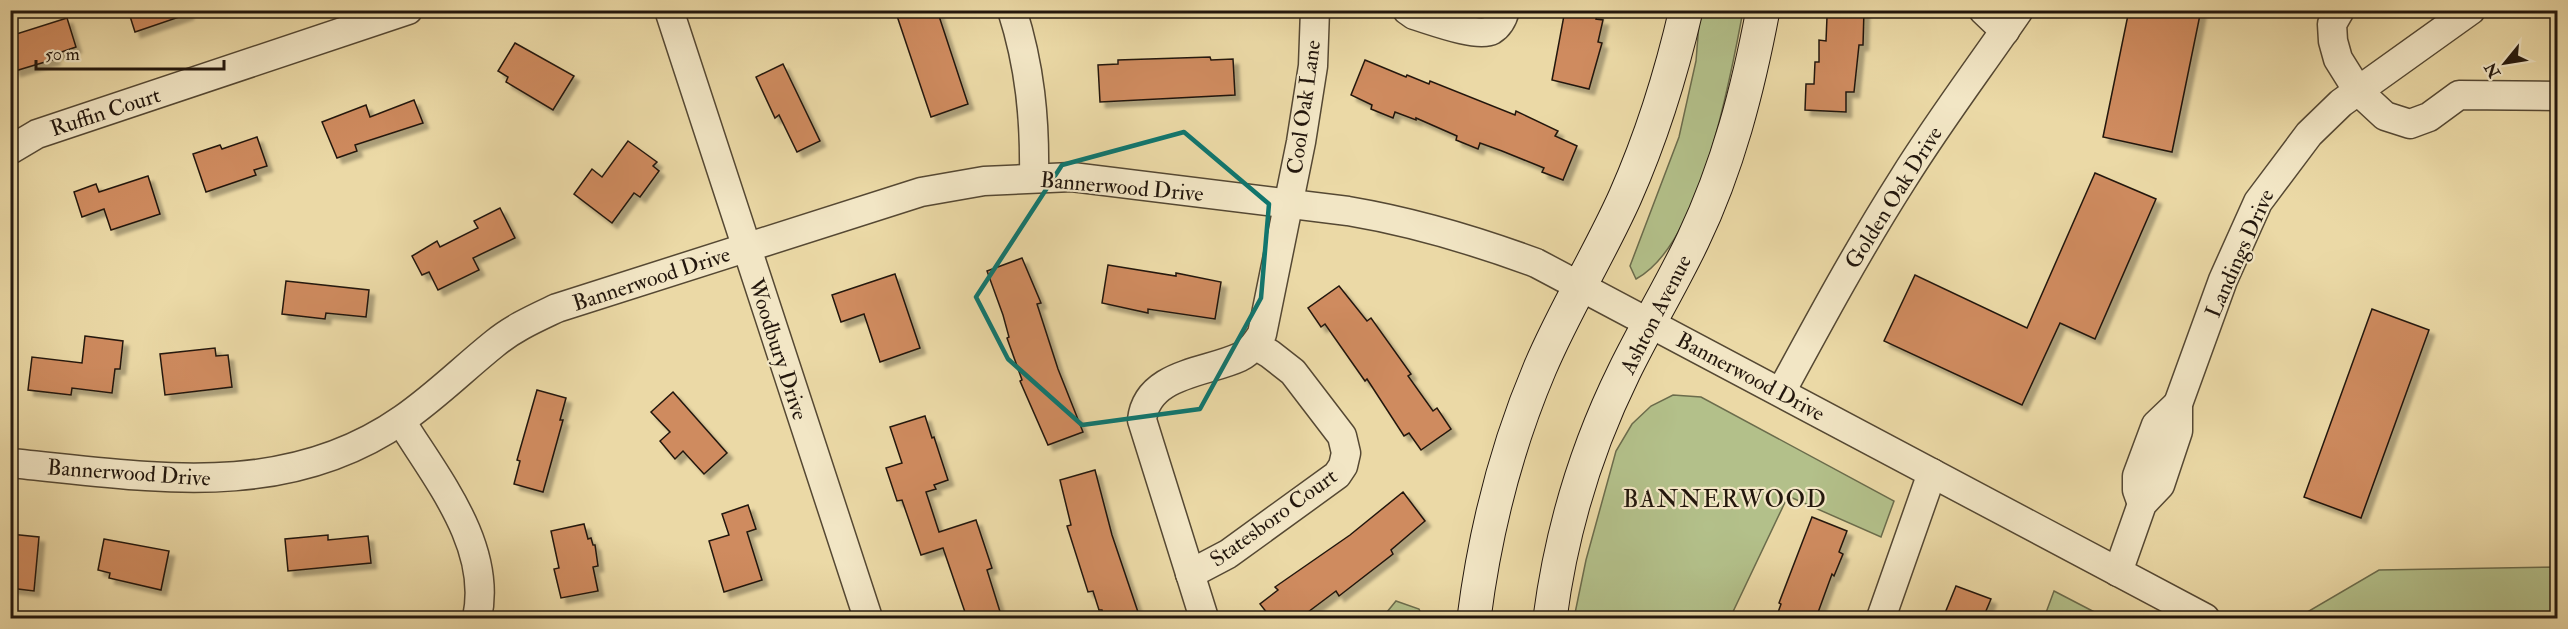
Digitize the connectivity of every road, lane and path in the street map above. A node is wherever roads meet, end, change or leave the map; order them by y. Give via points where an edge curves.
1 (408, 10) edge
2 (669, 10) edge
3 (1012, 10) edge
4 (1315, 10) edge
5 (1407, 10) edge
6 (1505, 10) edge
7 (1686, 10) edge
8 (1763, 10) edge
9 (1983, 10) edge
10 (2340, 10) edge
11 (2471, 10) edge
12 (2012, 21) edge
13 (2358, 91) junction
14 (2558, 96) edge
15 (10, 150) edge
16 (1034, 177) junction
17 (1289, 204) junction
18 (746, 248) junction
19 (1579, 285) junction
20 (1649, 322) junction
21 (1255, 345) junction
22 (1781, 392) junction
23 (2178, 404) junction
24 (401, 421) junction
25 (10, 463) edge
26 (1932, 473) junction
27 (2142, 504) junction
28 (2118, 572) junction
29 (1190, 574) junction
30 (477, 618) edge
31 (868, 618) edge
32 (1204, 618) edge
33 (1474, 618) edge
34 (1550, 618) edge
35 (1881, 618) edge
36 (2205, 618) edge

1 - 15 street, Ruffin Court via 37,134
2 - 18 street, Woodbury Drive
3 - 16 street via 1030,77
4 - 17 street, Cool Oak Lane via 1313,66
5 - 6 street via 1480,33 1492,30 1502,21
7 - 19 main road via 1651,136 1624,199
8 - 20 main road, Ashton Avenue via 1750,77 1715,187 1693,240
9 - 12 street
10 - 13 street via 2332,24 2333,41 2338,59
11 - 13 street, Landings Drive
12 - 22 street, Golden Oak Drive via 1954,100 1886,206
13 - 14 street via 2385,116 2410,124 2429,117 2459,95
13 - 23 street, Landings Drive via 2309,134 2258,201 2223,280
16 - 17 street, Bannerwood Drive via 1072,177
16 - 18 street, Bannerwood Drive via 921,192
17 - 19 street, Bannerwood Drive via 1393,219 1465,237 1536,263
17 - 21 street via 1265,324
18 - 24 street, Bannerwood Drive via 557,308 529,321 496,342
18 - 31 street, Woodbury Drive
19 - 20 street, Bannerwood Drive
19 - 33 main road via 1540,368 1512,444 1495,499
20 - 22 street, Bannerwood Drive
20 - 34 main road, Ashton Avenue via 1593,445 1569,520
21 - 29 street, Statesboro Court via 1242,356 1166,384 1150,396 1143,409 1142,420
21 - 29 street, Statesboro Court via 1293,372 1342,436 1346,453 1343,466 1337,475 1228,554
22 - 26 street, Bannerwood Drive
23 - 27 street, Landings Drive via 2156,425 2137,476
23 - 27 street via 2191,419 2196,436 2178,491 2161,501
24 - 25 street, Bannerwood Drive via 352,448 310,464 231,478 161,478
24 - 30 street via 464,525 474,554 480,593
26 - 28 street, Bannerwood Drive
26 - 35 street
27 - 28 street, Landings Drive
28 - 36 street, Bannerwood Drive
29 - 32 street, Statesboro Court

